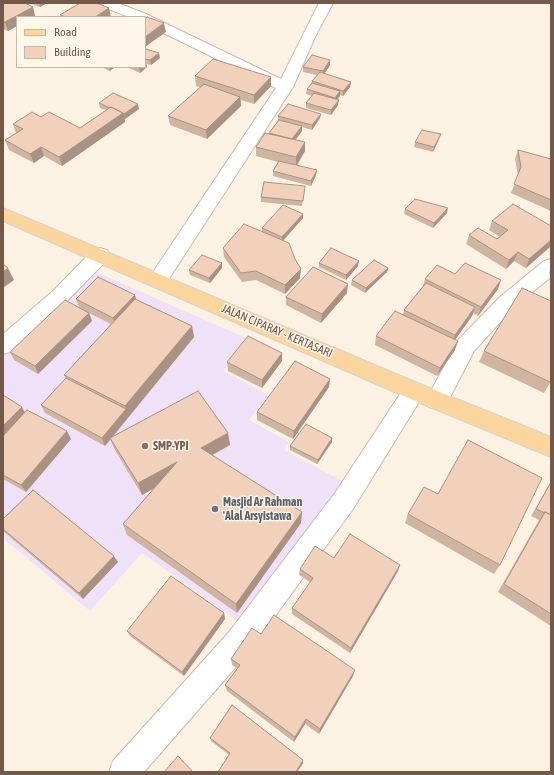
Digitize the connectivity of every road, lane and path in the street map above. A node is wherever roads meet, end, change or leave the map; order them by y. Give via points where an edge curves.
1 (106, 3) edge
2 (326, 3) edge
3 (138, 16) edge
4 (146, 19) edge
5 (285, 88) junction
6 (3, 214) edge
7 (100, 255) junction
8 (551, 266) edge
9 (158, 280) junction
10 (3, 346) edge
11 (426, 395) junction
12 (551, 447) edge
13 (124, 772) edge

1 - 3 street
2 - 5 street
4 - 5 street
5 - 9 street
6 - 7 main road, JALAN CIPARAY - KERTASARI
7 - 9 main road, JALAN CIPARAY - KERTASARI
7 - 10 street via 60,296
8 - 11 street via 507,302 466,345
9 - 11 main road, JALAN CIPARAY - KERTASARI
11 - 12 main road, JALAN CIPARAY - KERTASARI
11 - 13 street via 239,642

